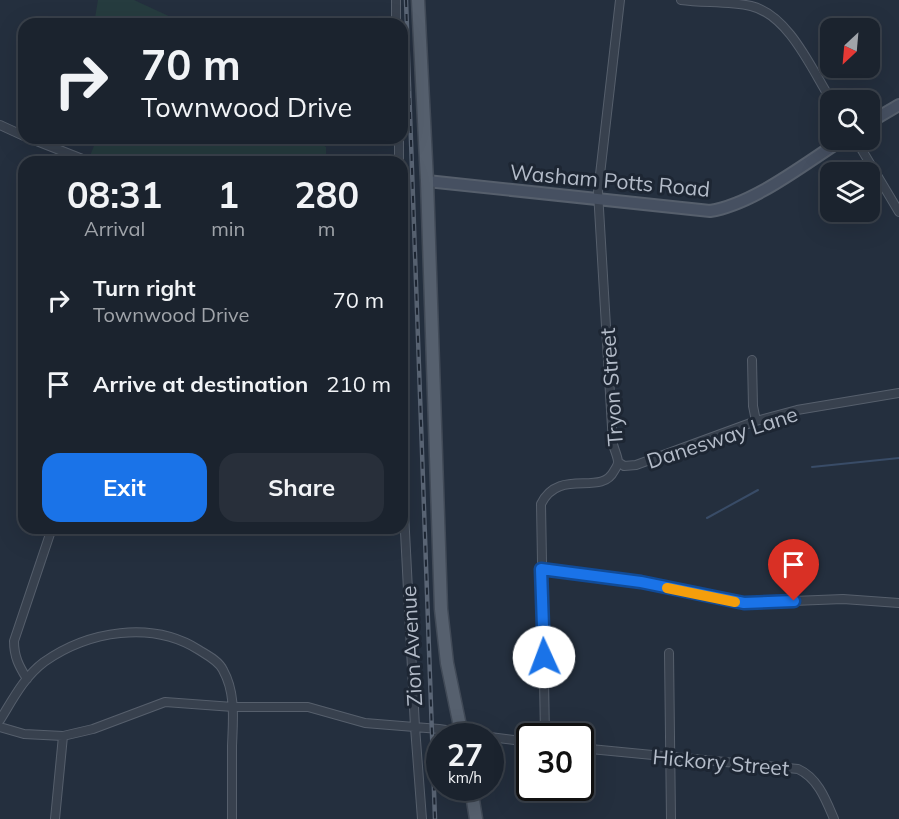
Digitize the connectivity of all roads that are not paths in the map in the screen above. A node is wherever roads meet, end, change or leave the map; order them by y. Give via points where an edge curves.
1 (396, 0) edge
2 (418, 0) edge
3 (620, 0) edge
4 (681, 0) edge
5 (396, 18) edge
6 (825, 90) edge
7 (899, 105) edge
8 (880, 116) edge
9 (0, 125) edge
10 (18, 133) edge
11 (44, 144) edge
12 (826, 150) edge
13 (862, 150) edge
14 (75, 156) edge
15 (427, 181) junction
16 (598, 200) junction
17 (899, 212) edge
18 (752, 360) dead end
19 (899, 393) edge
20 (756, 421) junction
21 (618, 462) junction
22 (50, 534) edge
23 (405, 534) edge
24 (541, 569) junction
25 (899, 603) edge
26 (669, 653) dead end
27 (27, 679) junction
28 (232, 707) junction
29 (0, 720) edge
30 (460, 723) edge
31 (545, 723) edge
32 (0, 727) edge
33 (415, 727) junction
34 (426, 729) edge
35 (63, 736) junction
36 (594, 750) edge
37 (669, 758) junction
38 (473, 801) edge
39 (55, 819) edge
40 (232, 819) edge
41 (422, 819) edge
42 (476, 819) edge
43 (671, 819) edge
44 (834, 819) edge

1 - 5 street
2 - 15 main road
3 - 16 street, Tryon Street
4 - 6 street via 754,7 772,16 791,36
7 - 8 street
9 - 10 street
11 - 14 street
12 - 16 street, Washam Potts Road via 744,201 722,209 700,211
13 - 17 street
15 - 16 street, Washam Potts Road
15 - 30 main road via 441,609
16 - 21 street, Tryon Street via 613,444
18 - 20 street
19 - 20 street, Danesway Lane
20 - 21 street, Danesway Lane via 636,465
21 - 24 street, Tryon Street via 606,480 563,485 545,497 540,510
22 - 27 street via 14,641 14,653
23 - 33 street, Zion Avenue
24 - 25 street via 641,582 744,603 843,599
24 - 31 street, Tryon Street
26 - 37 street
27 - 28 street via 45,662 74,645 132,631 165,635 189,643 222,668 233,697
27 - 29 street
28 - 33 street via 308,707 365,723
28 - 35 street via 165,702
28 - 40 street
32 - 35 street via 24,734
33 - 34 street
33 - 41 street, Zion Avenue
35 - 39 street
36 - 37 street, Hickory Street
37 - 43 street
37 - 44 street, Hickory Street via 798,769 816,782
38 - 42 main road

